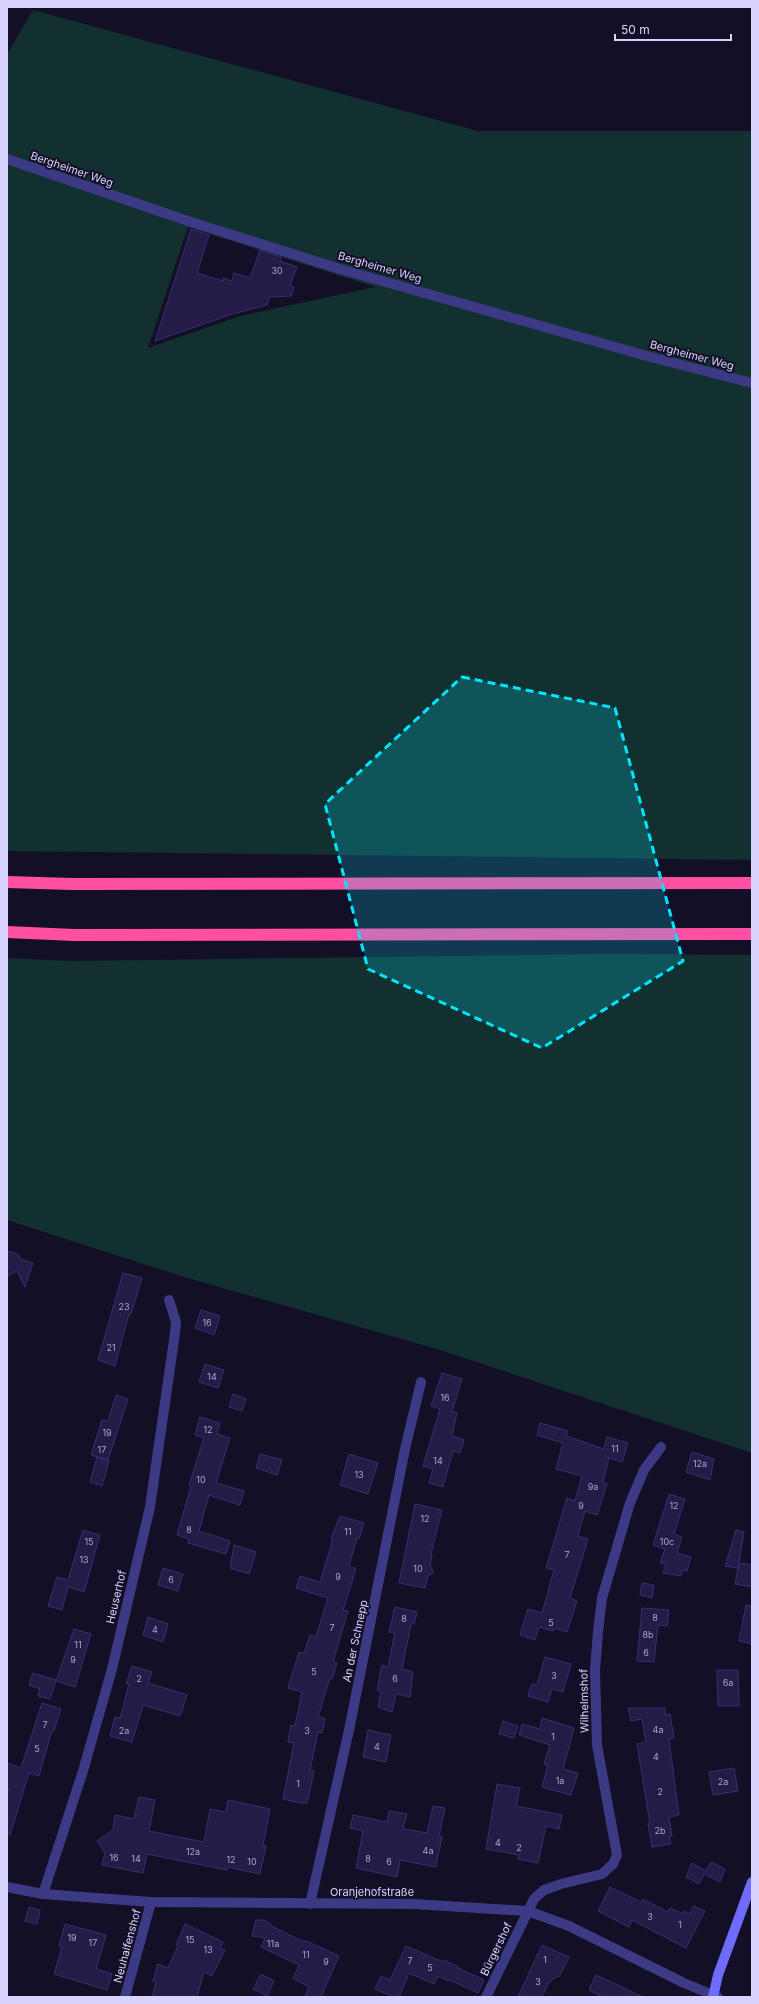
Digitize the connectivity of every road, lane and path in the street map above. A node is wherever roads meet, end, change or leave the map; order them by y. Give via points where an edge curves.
1 (7, 159) edge
2 (752, 383) edge
3 (7, 882) edge
4 (752, 883) edge
5 (7, 932) edge
6 (752, 934) edge
7 (170, 1300) dead end
8 (421, 1382) dead end
9 (661, 1447) dead end
10 (752, 1882) edge
11 (7, 1887) edge
12 (43, 1894) junction
13 (151, 1902) junction
14 (310, 1904) junction
15 (528, 1911) junction
16 (715, 1996) edge
17 (125, 1997) edge
18 (486, 1997) edge

1 - 2 street, Bergheimer Weg via 188,221 340,269 654,358
3 - 4 highway
5 - 6 highway via 74,935
7 - 12 street, Heuserhof via 176,1322 175,1334 150,1506 112,1669 83,1771
8 - 14 street, An der Schnepp
9 - 15 street, Wilhelmshof via 644,1470 630,1503 602,1598 598,1632 595,1670 597,1745 617,1855 613,1864 602,1874 544,1890 534,1899
10 - 16 main road via 718,1975
11 - 12 street, Oranjehofstraße
12 - 13 street, Oranjehofstraße
13 - 14 street, Oranjehofstraße
13 - 17 street, Neuhalfenshof
14 - 15 street, Oranjehofstraße via 414,1904
15 - 16 street, Oranjehofstraße via 569,1926
15 - 18 street, Bürgershof

